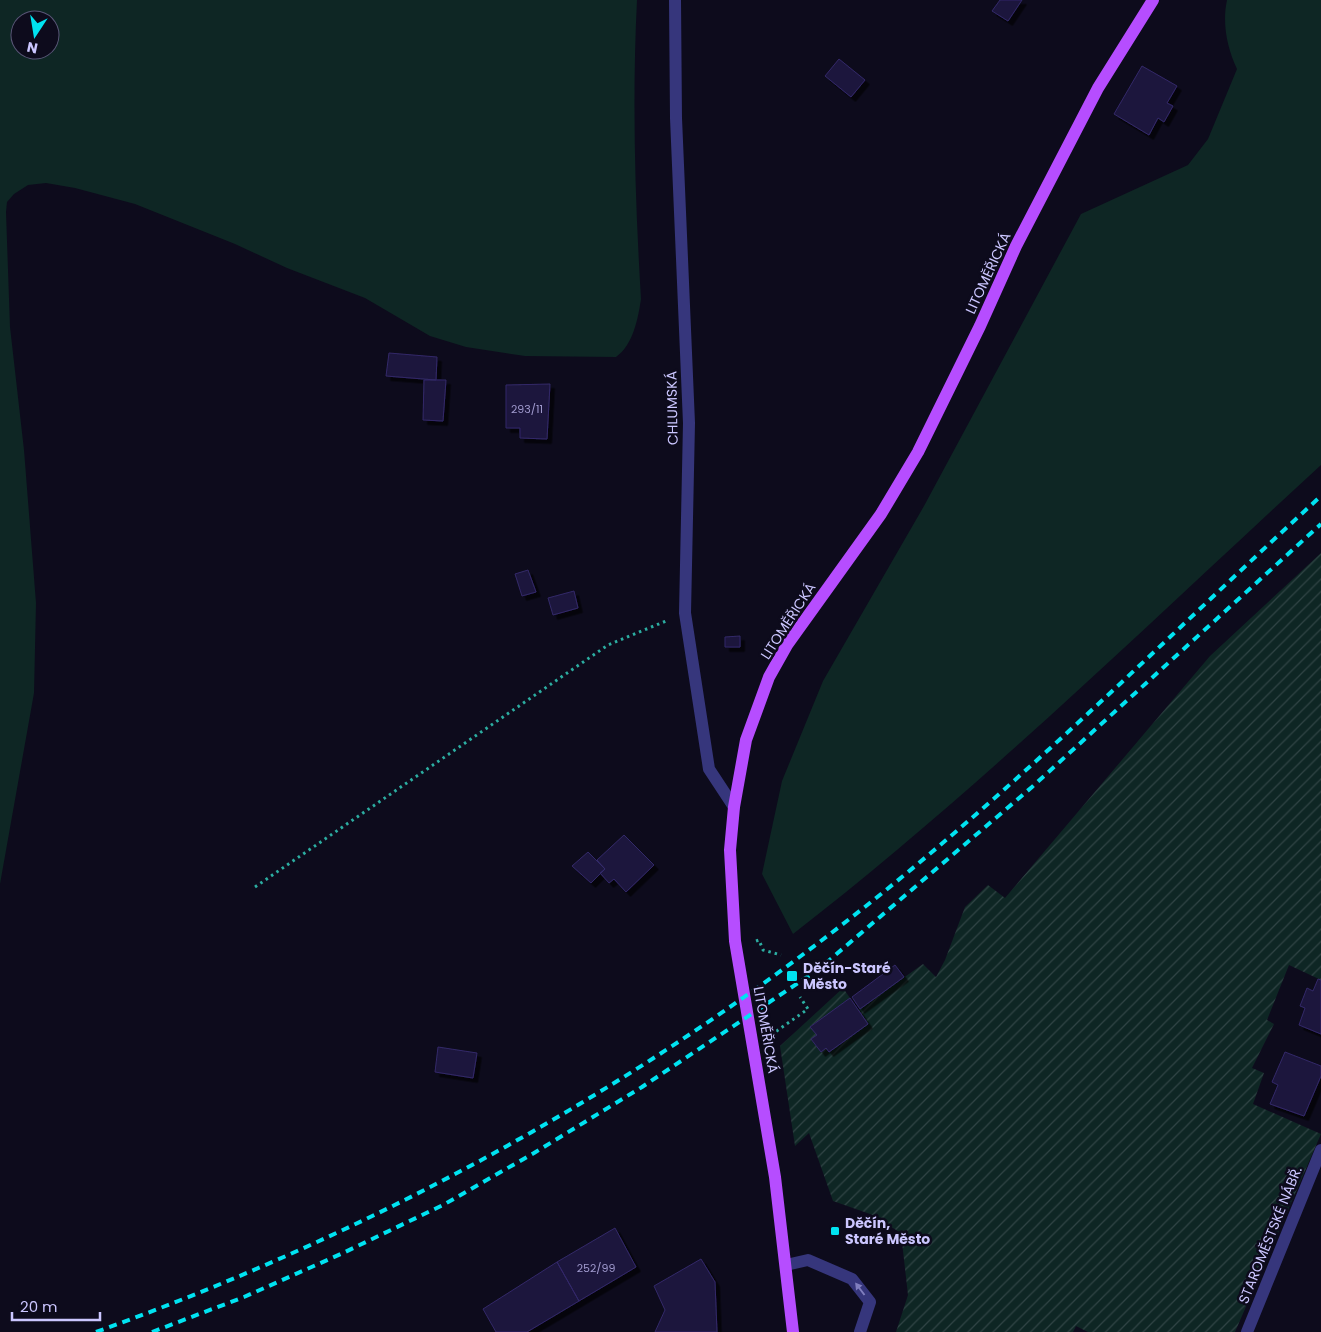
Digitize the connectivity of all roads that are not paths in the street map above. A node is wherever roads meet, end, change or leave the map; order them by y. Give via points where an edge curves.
1 (675, 0) edge
2 (1153, 0) edge
3 (734, 807) junction
4 (1321, 1150) edge
5 (786, 1265) junction
6 (793, 1332) edge
7 (860, 1332) edge
8 (1247, 1332) edge

1 - 3 street, CHLUMSKÁ via 676,118 689,423 685,613 709,769
2 - 3 main road, LITOMĚŘICKÁ via 1098,88 1016,246 918,452 891,499 787,645 769,677 746,740
3 - 5 main road, LITOMĚŘICKÁ via 730,850 735,951 775,1176
4 - 8 street, STAROMĚSTSKÉ NÁBŘ.
5 - 6 main road, LITOMĚŘICKÁ
7 -> 5 street via 870,1302 852,1279 808,1260

